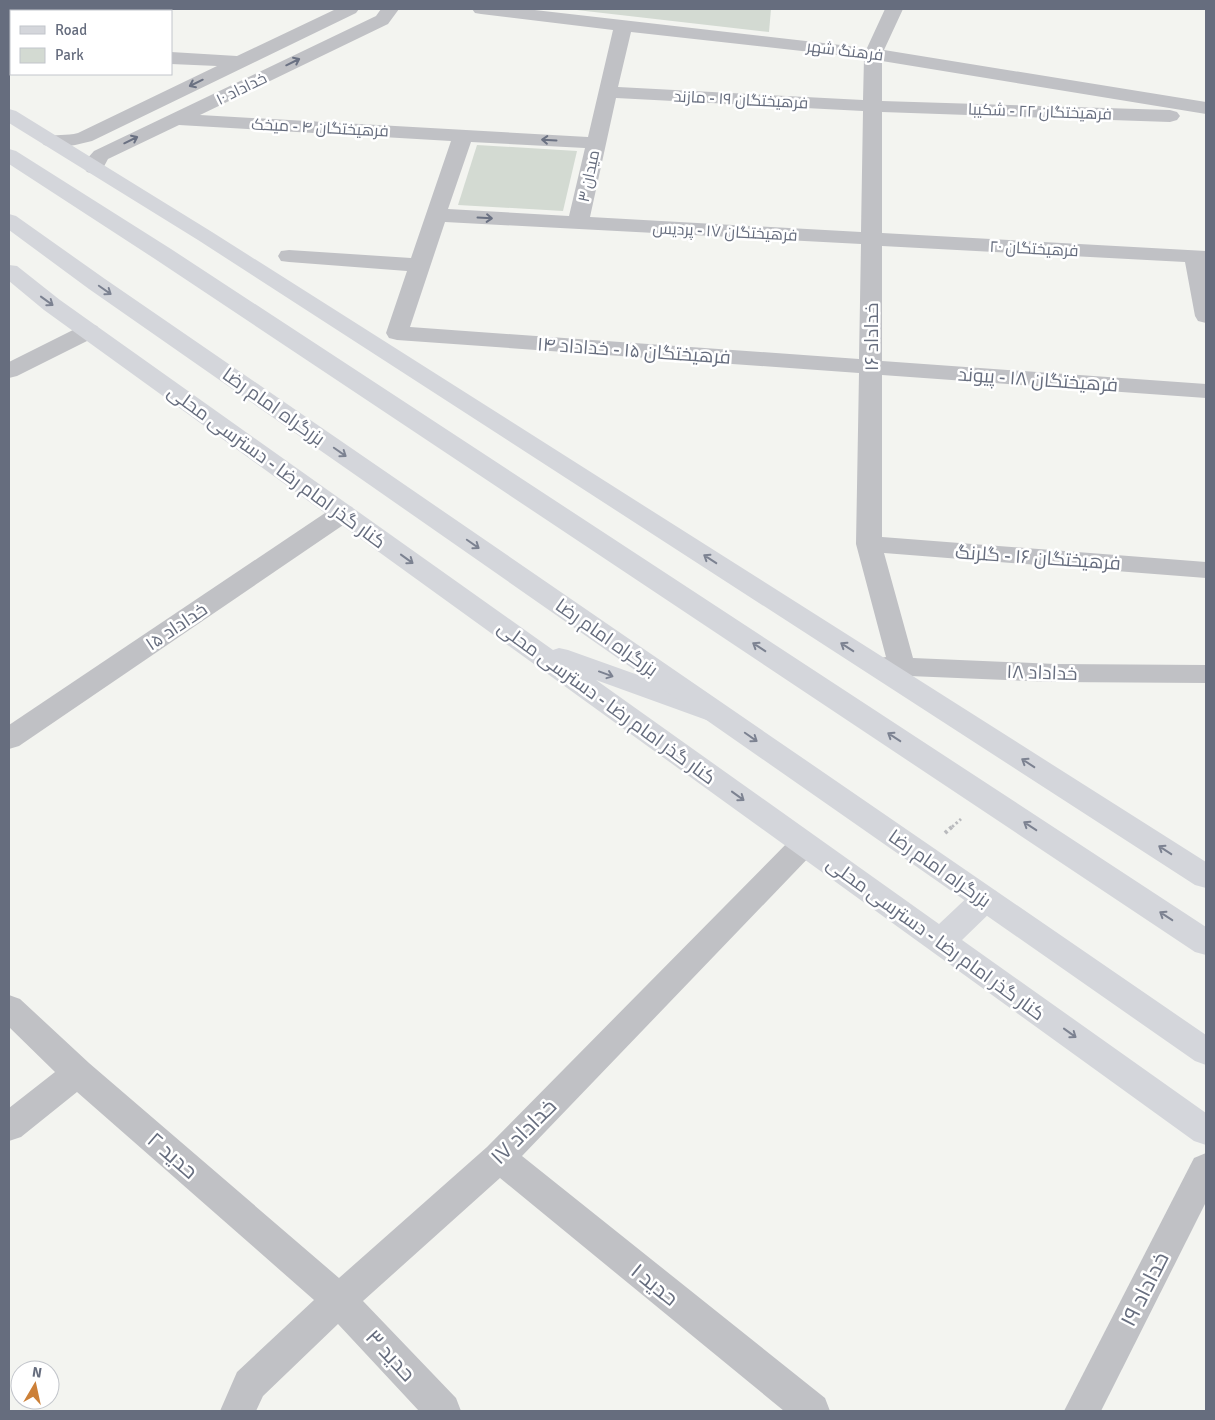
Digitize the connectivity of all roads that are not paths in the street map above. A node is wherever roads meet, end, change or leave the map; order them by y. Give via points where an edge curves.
1 (350, 9) edge
2 (390, 9) edge
3 (481, 9) edge
4 (894, 9) edge
5 (623, 25) junction
6 (873, 54) junction
7 (172, 58) edge
8 (240, 62) junction
9 (608, 92) junction
10 (873, 106) junction
11 (1206, 108) edge
12 (9, 115) edge
13 (1206, 117) edge
14 (176, 119) junction
15 (463, 135) junction
16 (9, 137) edge
17 (51, 141) junction
18 (597, 143) junction
19 (9, 155) edge
20 (94, 168) junction
21 (436, 215) junction
22 (9, 220) edge
23 (578, 223) junction
24 (872, 239) junction
25 (228, 251) junction
26 (289, 256) dead end
27 (1201, 257) edge
28 (420, 266) junction
29 (9, 272) edge
30 (1206, 316) edge
31 (89, 331) junction
32 (871, 367) junction
33 (9, 371) edge
34 (1206, 391) edge
35 (343, 514) junction
36 (869, 544) junction
37 (1206, 570) edge
38 (527, 645) junction
39 (890, 666) junction
40 (1206, 674) edge
41 (718, 714) junction
42 (9, 739) edge
43 (804, 844) junction
44 (1206, 876) edge
45 (985, 899) junction
46 (941, 941) junction
47 (1206, 943) edge
48 (9, 1008) edge
49 (1206, 1052) edge
50 (78, 1073) junction
51 (9, 1127) edge
52 (1206, 1131) edge
53 (499, 1157) junction
54 (1206, 1168) edge
55 (339, 1300) junction
56 (238, 1411) edge
57 (443, 1411) edge
58 (812, 1411) edge
59 (1082, 1411) edge

1 - 8 street, خداداد ۱۰
14 -> 2 street, خداداد ۱۰ via 382,20
3 - 5 street, فرهنگ شهر
4 - 6 street, خداداد ۱۶
5 - 6 street, فرهنگ شهر
5 - 9 street
6 - 10 street, خداداد ۱۶
6 - 11 street, فرهنگ شهر via 951,64
7 - 8 street
8 -> 17 street, خداداد ۱۰ via 85,137
9 - 10 street, فرهیختگان ۱۹ - مازند
9 - 18 street
10 - 13 street, فرهیختگان ۲۲ - شکیبا
10 - 24 street, خداداد ۱۶
12 - 17 main road
14 - 15 street, فرهیختگان ۴ - میخک
20 -> 14 street, خداداد ۱۰ via 101,155
18 -> 15 street, میدان ۳
15 - 21 street
16 - 25 main road via 146,220
17 - 20 main road
18 - 23 street, میدان ۳
47 -> 19 main road
20 - 25 main road
21 -> 23 street, میدان ۳
21 - 28 street
22 -> 41 main road, بزرگراه امام رضا
23 - 24 street, فرهیختگان ۱۷ - پردیس
24 - 27 street, فرهیختگان ۲۰
24 - 32 street, خداداد ۱۶
39 -> 25 main road
26 - 28 street
27 - 30 street
28 - 32 street, فرهیختگان ۱۵ - خداداد ۱۴ via 397,333
29 -> 31 main road, کنار گذر امام رضا - دسترسی محلی
31 - 33 street
31 - 35 main road, کنار گذر امام رضا - دسترسی محلی
32 - 34 street, فرهیختگان ۱۸ - پیوند
32 - 36 street, خداداد ۱۶
35 -> 38 main road, کنار گذر امام رضا - دسترسی محلی
35 - 42 street, خداداد ۱۵
36 - 37 street, فرهیختگان ۱۶ - گلرنگ
36 - 39 street, خداداد ۱۶
38 -> 41 main road
38 -> 43 main road, کنار گذر امام رضا - دسترسی محلی
39 - 40 street, خداداد ۱۸ via 1056,673
44 -> 39 main road
41 -> 45 main road, بزرگراه امام رضا
43 - 46 main road, کنار گذر امام رضا - دسترسی محلی
43 - 53 street, خداداد ۱۷
45 - 46 main road
45 - 49 main road, بزرگراه امام رضا
46 -> 52 main road, کنار گذر امام رضا - دسترسی محلی
48 - 50 street, حدید ۲
50 - 51 street
50 - 55 street, حدید ۲
53 - 55 street, خداداد ۱۷
53 - 58 street, حدید ۱
54 - 59 street, خداداد ۱۹
55 - 56 street, خداداد ۱۷ via 250,1384
55 - 57 street, حدید ۳

